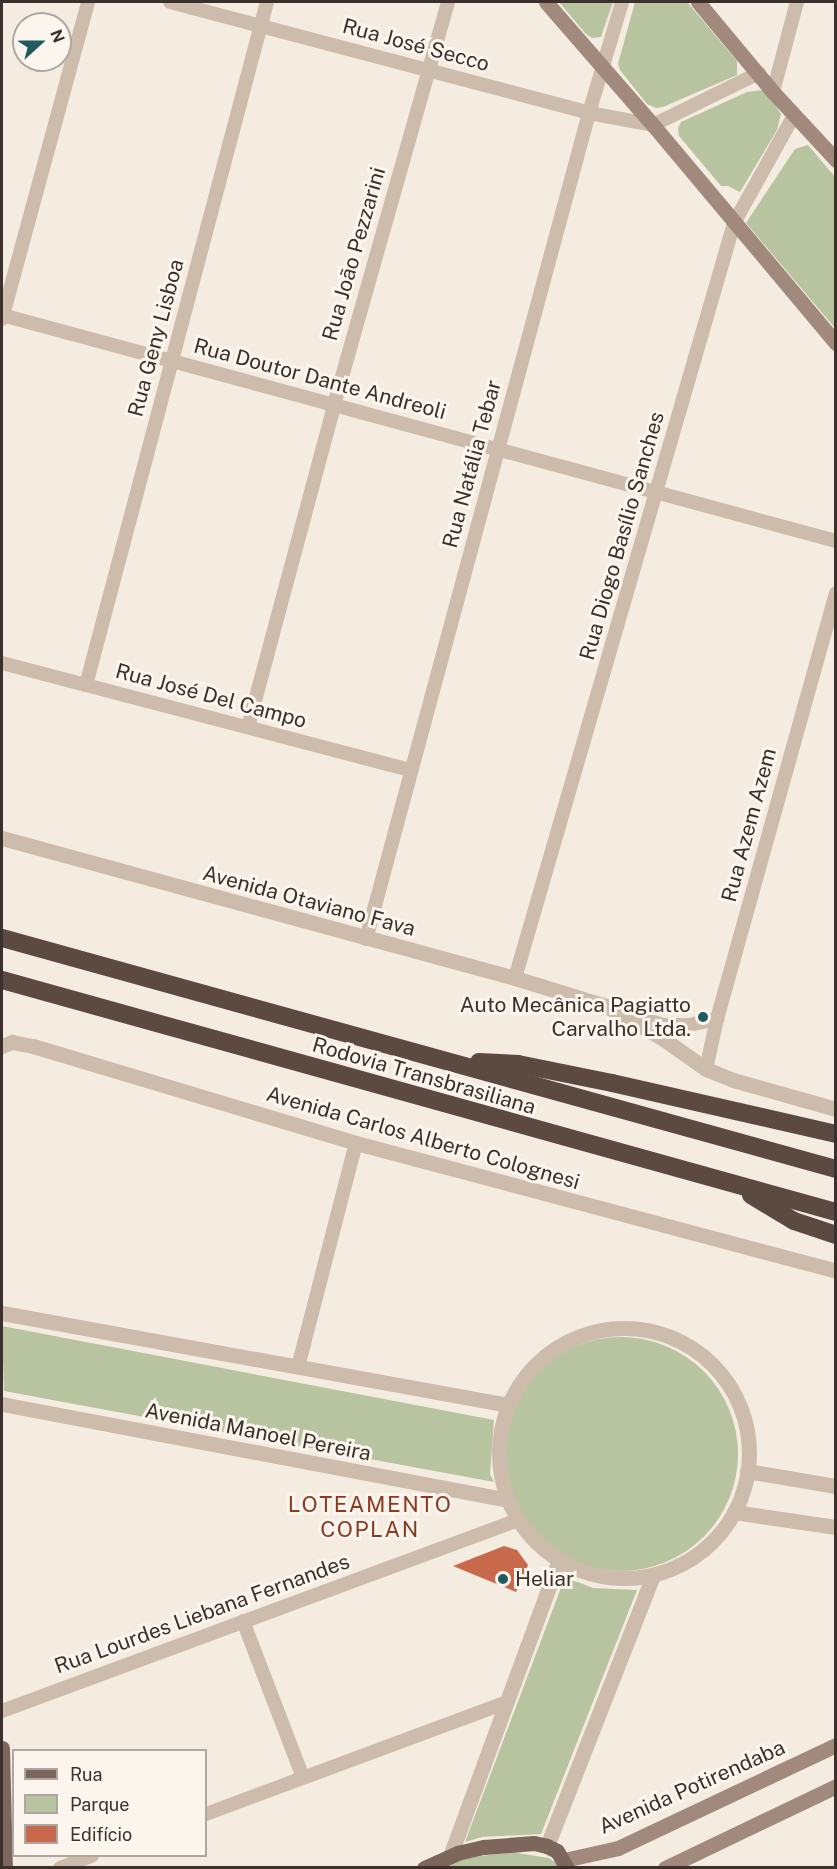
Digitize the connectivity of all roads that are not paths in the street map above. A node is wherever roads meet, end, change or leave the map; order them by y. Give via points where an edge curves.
1 (88, 2) edge
2 (170, 2) edge
3 (267, 2) edge
4 (448, 2) edge
5 (546, 2) edge
6 (622, 2) edge
7 (698, 2) edge
8 (798, 2) edge
9 (260, 26) junction
10 (603, 67) junction
11 (428, 70) junction
12 (759, 73) junction
13 (773, 92) junction
14 (589, 113) junction
15 (794, 115) junction
16 (653, 124) junction
17 (836, 160) edge
18 (734, 223) junction
19 (2, 317) edge
20 (836, 343) edge
21 (171, 361) junction
22 (334, 405) junction
23 (497, 449) junction
24 (657, 492) junction
25 (836, 541) edge
26 (836, 592) edge
27 (2, 663) edge
28 (86, 685) junction
29 (248, 727) junction
30 (410, 770) junction
31 (2, 838) edge
32 (2, 938) edge
33 (366, 939) junction
34 (515, 978) junction
35 (2, 980) edge
36 (606, 1006) junction
37 (717, 1019) junction
38 (2, 1046) edge
39 (445, 1061) junction
40 (706, 1069) junction
41 (836, 1109) edge
42 (836, 1134) edge
43 (356, 1143) junction
44 (836, 1169) edge
45 (732, 1183) junction
46 (836, 1212) edge
47 (836, 1235) edge
48 (836, 1271) edge
49 (2, 1314) edge
50 (298, 1367) junction
51 (2, 1404) edge
52 (508, 1405) junction
53 (747, 1471) junction
54 (836, 1486) edge
55 (508, 1500) junction
56 (734, 1512) junction
57 (518, 1520) junction
58 (836, 1527) edge
59 (559, 1560) junction
60 (653, 1575) junction
61 (243, 1621) junction
62 (507, 1702) junction
63 (2, 1711) edge
64 (836, 1745) edge
65 (2, 1748) edge
66 (303, 1778) junction
67 (836, 1786) edge
68 (207, 1814) edge
69 (548, 1846) junction
70 (450, 1856) junction
71 (89, 1857) edge
72 (566, 1864) edge
73 (5, 1868) edge
74 (60, 1868) edge
75 (424, 1868) edge
76 (665, 1868) edge

1 - 19 street
2 - 9 street, Rua José Secco
3 - 9 street, Rua Geny Lisboa
4 - 11 street, Rua João Pezzarini
5 - 10 main road
6 - 10 street, Rua Natália Tebar
7 - 12 main road
8 - 13 street
9 - 11 street, Rua José Secco
9 - 21 street, Rua Geny Lisboa
10 - 14 street, Rua Natália Tebar
10 - 16 main road
11 - 14 street, Rua José Secco
11 - 22 street, Rua João Pezzarini
12 - 13 main road
12 - 16 street
13 - 15 main road
14 - 16 street, Rua José Secco
14 - 23 street, Rua Natália Tebar
15 - 17 main road
15 - 18 street, Rua Diogo Basílio Sanches
16 - 18 main road
18 - 20 main road
18 - 24 street, Rua Diogo Basílio Sanches
19 - 21 street, Rua Doutor Dante Andreoli
21 - 22 street, Rua Doutor Dante Andreoli
21 - 28 street, Rua Geny Lisboa
22 - 23 street, Rua Doutor Dante Andreoli
22 - 29 street, Rua João Pezzarini
23 - 24 street, Rua Doutor Dante Andreoli
23 - 30 street, Rua Natália Tebar
24 - 25 street, Rua Doutor Dante Andreoli
24 - 34 street, Rua Diogo Basílio Sanches
26 - 37 street, Rua Azem Azem
27 - 28 street, Rua José Del Campo
28 - 29 street, Rua José Del Campo
29 - 30 street, Rua José Del Campo
30 - 33 street, Rua Natália Tebar
31 - 33 street, Avenida Otaviano Fava
32 - 39 highway, Rodovia Transbrasiliana
33 - 34 street, Avenida Otaviano Fava
34 - 36 street, Avenida Otaviano Fava
35 - 45 highway, Rodovia Transbrasiliana
36 - 37 street, Avenida Otaviano Fava via 663,1025
36 - 40 street, Avenida Otaviano Fava
37 - 40 street, Rua Azem Azem
38 - 43 street, Avenida Carlos Alberto Colognesi via 12,1042 33,1046
39 - 42 highway via 518,1064
39 - 44 highway, Rodovia Transbrasiliana
40 - 41 street, Avenida Otaviano Fava
43 - 48 street, Avenida Carlos Alberto Colognesi
43 - 50 street
45 - 46 highway, Rodovia Transbrasiliana
45 - 47 highway via 794,1221
49 - 50 street
50 - 52 street
51 - 55 street, Avenida Manoel Pereira
52 - 53 street via 529,1370 560,1345 597,1330 637,1328 656,1333 675,1339 709,1361 733,1393 747,1431
52 - 55 street via 499,1447 499,1468
53 - 54 street
53 - 56 street
55 - 57 street
56 - 58 street
56 - 60 street via 700,1552
57 - 59 street via 536,1542
57 - 61 street, Rua Lourdes Liebana Fernandes
59 - 60 street via 621,1579
59 - 62 street
60 - 69 street
61 - 63 street, Rua Lourdes Liebana Fernandes
61 - 66 street
62 - 66 street
62 - 70 street
64 - 72 main road, Avenida Potirendaba via 618,1848
65 - 73 main road
66 - 68 street
67 - 76 main road
69 - 70 main road via 534,1843 484,1847
69 - 72 main road
70 - 75 main road
71 - 74 street

